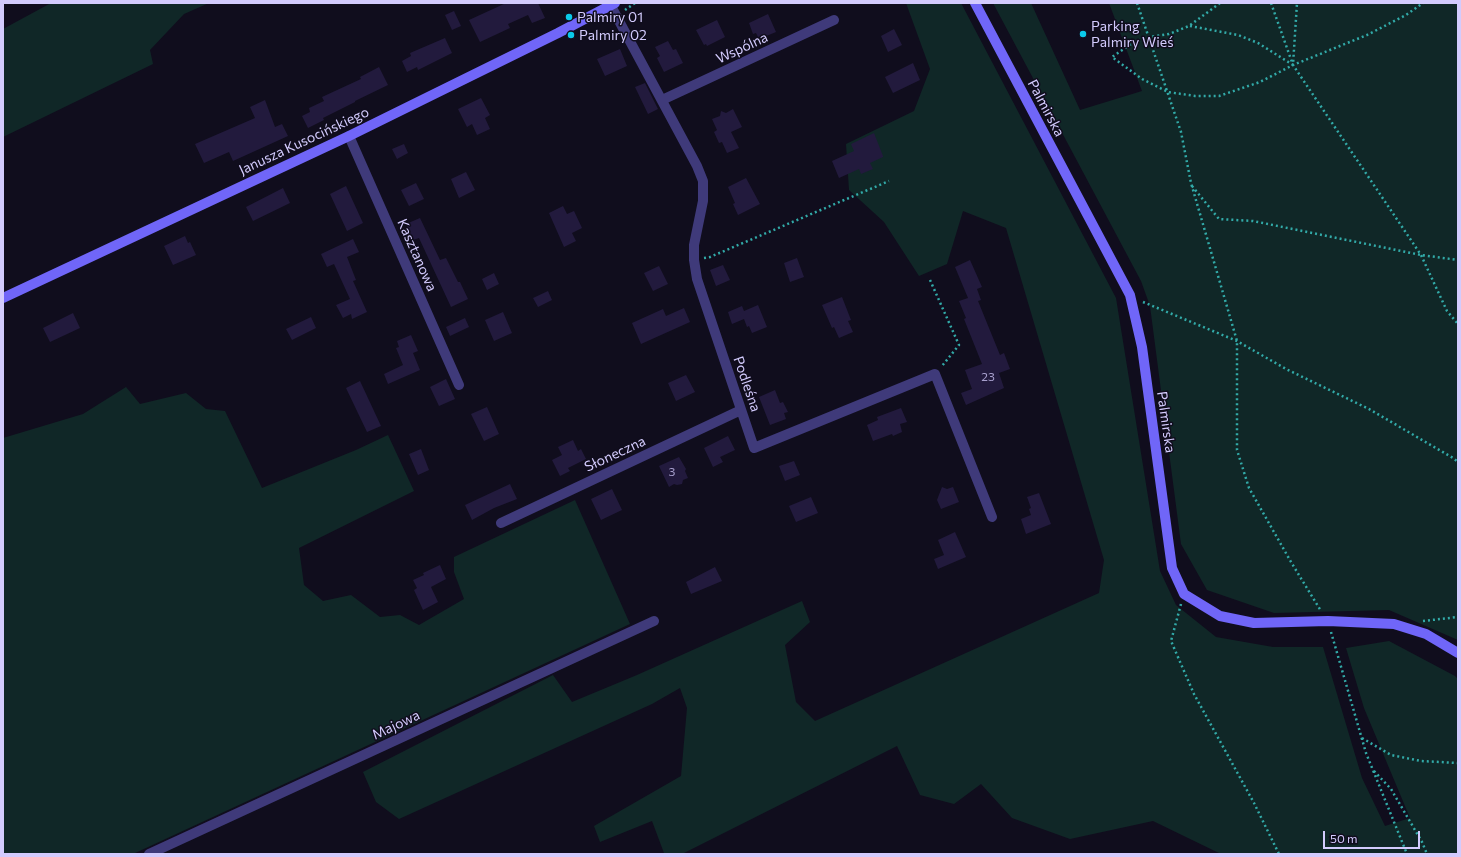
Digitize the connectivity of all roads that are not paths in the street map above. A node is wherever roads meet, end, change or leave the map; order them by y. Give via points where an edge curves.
1 (975, 3) edge
2 (608, 5) edge
3 (834, 20) dead end
4 (662, 100) junction
5 (349, 136) junction
6 (3, 298) edge
7 (459, 385) dead end
8 (741, 410) junction
9 (992, 517) dead end
10 (501, 522) dead end
11 (654, 621) dead end
12 (1458, 653) edge
13 (149, 854) edge

1 - 12 street, Palmirska via 1130,295 1142,347 1172,568 1184,594 1220,616 1254,623 1328,621 1394,624 1426,634
2 - 4 street, Podleśna
2 - 5 street, Janusza Kusocińskiego
3 - 4 street, Wspólna
4 - 8 street, Podleśna via 703,181 703,201 694,245 697,279
5 - 6 street, Janusza Kusocińskiego
5 - 7 street, Kasztanowa
8 - 9 street, Podleśna via 754,448 935,374
8 - 10 street, Słoneczna
11 - 13 street, Majowa

